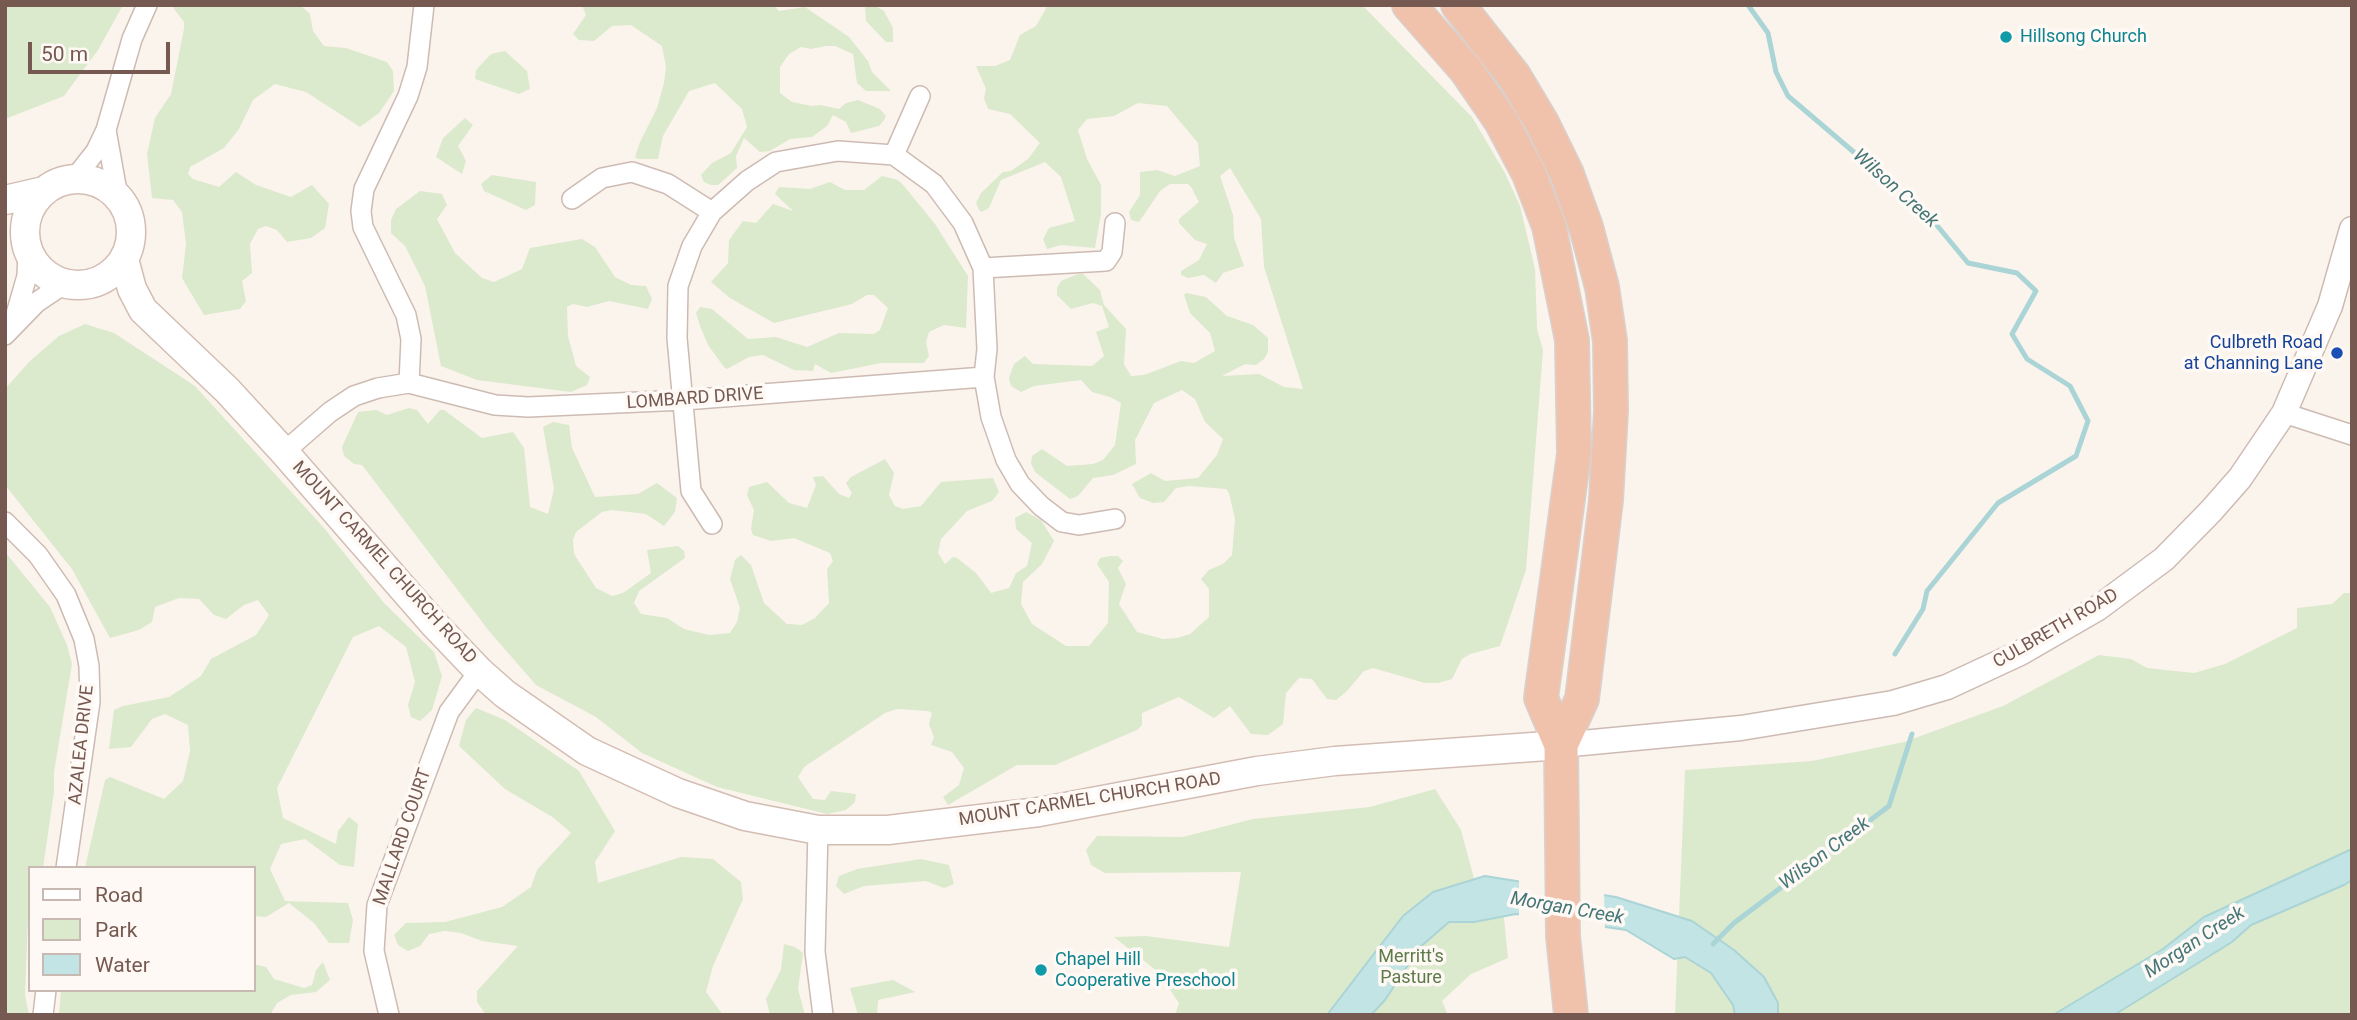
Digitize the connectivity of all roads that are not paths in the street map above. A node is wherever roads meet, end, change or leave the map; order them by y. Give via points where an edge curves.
1 (147, 5) edge
2 (424, 5) edge
3 (1409, 5) edge
4 (1458, 5) edge
5 (920, 96) dead end
6 (106, 130) junction
7 (894, 155) junction
8 (74, 179) junction
9 (44, 191) junction
10 (118, 197) junction
11 (572, 199) dead end
12 (5, 200) edge
13 (712, 212) junction
14 (1115, 223) dead end
15 (2352, 229) edge
16 (19, 235) edge
17 (124, 259) junction
18 (983, 268) junction
19 (73, 285) junction
20 (144, 310) junction
21 (9, 330) edge
22 (984, 377) junction
23 (409, 383) junction
24 (684, 400) junction
25 (2284, 412) junction
26 (2352, 435) edge
27 (284, 452) junction
28 (1115, 519) dead end
29 (5, 522) edge
30 (712, 524) dead end
31 (479, 671) junction
32 (1561, 745) junction
33 (818, 830) junction
34 (66, 866) edge
35 (46, 992) edge
36 (43, 1015) edge
37 (389, 1015) edge
38 (823, 1015) edge
39 (1571, 1015) edge

1 - 6 street via 132,39
2 - 23 street via 417,67 364,189 361,211 363,227 406,315 411,339
3 - 32 highway via 1466,70 1501,121 1549,226 1562,280 1572,340 1574,454 1541,698
4 - 32 highway via 1514,76 1567,174 1599,275 1610,341 1612,411 1583,699
5 - 7 street
6 - 8 street
6 - 10 street
7 - 13 street via 838,151 776,162
7 - 18 street via 934,184 963,223
8 - 9 main road
8 - 10 main road via 91,180
9 - 12 main road
9 - 16 main road
10 - 17 main road via 131,227
11 - 13 street via 602,178 632,172 668,184
13 - 24 street via 692,246 678,286 677,338
14 - 18 street via 1112,251 1106,261
15 - 25 street, CULBRETH ROAD via 2330,306
16 - 19 main road via 49,278
16 - 21 street via 27,276
17 - 19 main road via 99,282
17 - 20 main road, MOUNT CARMEL CHURCH ROAD via 132,289
18 - 22 street
19 - 20 main road, MOUNT CARMEL CHURCH ROAD
19 - 21 street via 37,302
20 - 27 main road, MOUNT CARMEL CHURCH ROAD
22 - 24 street, LOMBARD DRIVE
22 - 28 street via 991,417 1020,484 1062,522 1079,525
23 - 24 street, LOMBARD DRIVE via 495,405
23 - 27 street via 354,396
24 - 30 street via 691,491
25 - 26 street
25 - 32 street, CULBRETH ROAD via 2240,478 2164,559 2098,608 1979,672 1874,708 1741,728
27 - 31 main road, MOUNT CARMEL CHURCH ROAD
29 - 34 street, AZALEA DRIVE via 38,555 66,595 84,639 89,666 89,713
31 - 33 main road, MOUNT CARMEL CHURCH ROAD via 587,751 678,793 745,816
31 - 37 street, MALLARD COURT via 449,712 377,905 374,951
32 - 33 main road, MOUNT CARMEL CHURCH ROAD via 1335,761 1039,812 888,830
32 - 39 highway via 1563,936
33 - 38 street via 815,952
35 - 36 street

